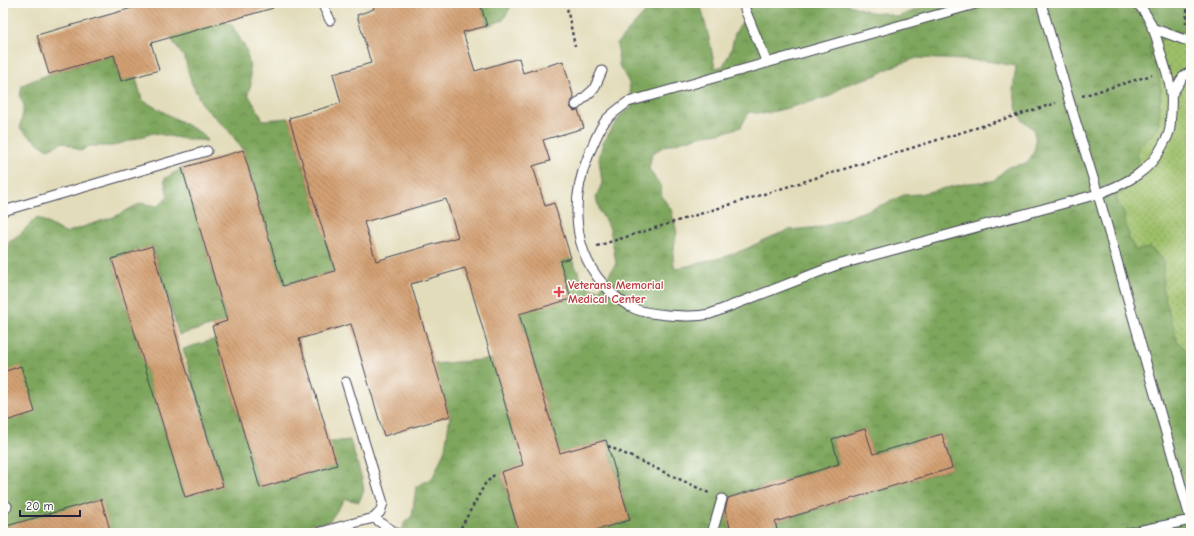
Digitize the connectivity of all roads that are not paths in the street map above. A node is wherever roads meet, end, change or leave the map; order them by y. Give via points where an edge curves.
1 (322, 3) edge
2 (743, 3) edge
3 (979, 3) edge
4 (1042, 3) edge
5 (1136, 3) edge
6 (330, 20) dead end
7 (1152, 28) junction
8 (1191, 41) edge
9 (767, 63) junction
10 (602, 71) dead end
11 (1191, 71) edge
12 (1172, 94) junction
13 (576, 105) dead end
14 (208, 151) dead end
15 (1098, 194) junction
16 (3, 211) edge
17 (346, 382) dead end
18 (722, 499) road end
19 (374, 518) junction
20 (1191, 521) edge
21 (318, 533) edge
22 (396, 533) edge
23 (712, 533) edge
24 (1128, 533) edge

1 - 6 lane
2 - 9 lane
3 - 9 lane
4 - 15 lane
5 - 7 lane
7 - 8 lane
7 - 12 lane
9 - 15 lane via 628,102 606,120 585,164 577,202 578,234 582,250 598,278 608,290 635,309 649,313 696,317 710,314 834,266
10 - 13 lane via 594,89
11 - 12 lane via 1183,77
12 - 15 lane via 1169,132 1159,155 1130,180
14 - 16 lane
15 - 20 lane
17 - 19 lane via 383,503 380,512
18 - 23 lane
19 - 21 lane
19 - 22 lane
20 - 24 lane

